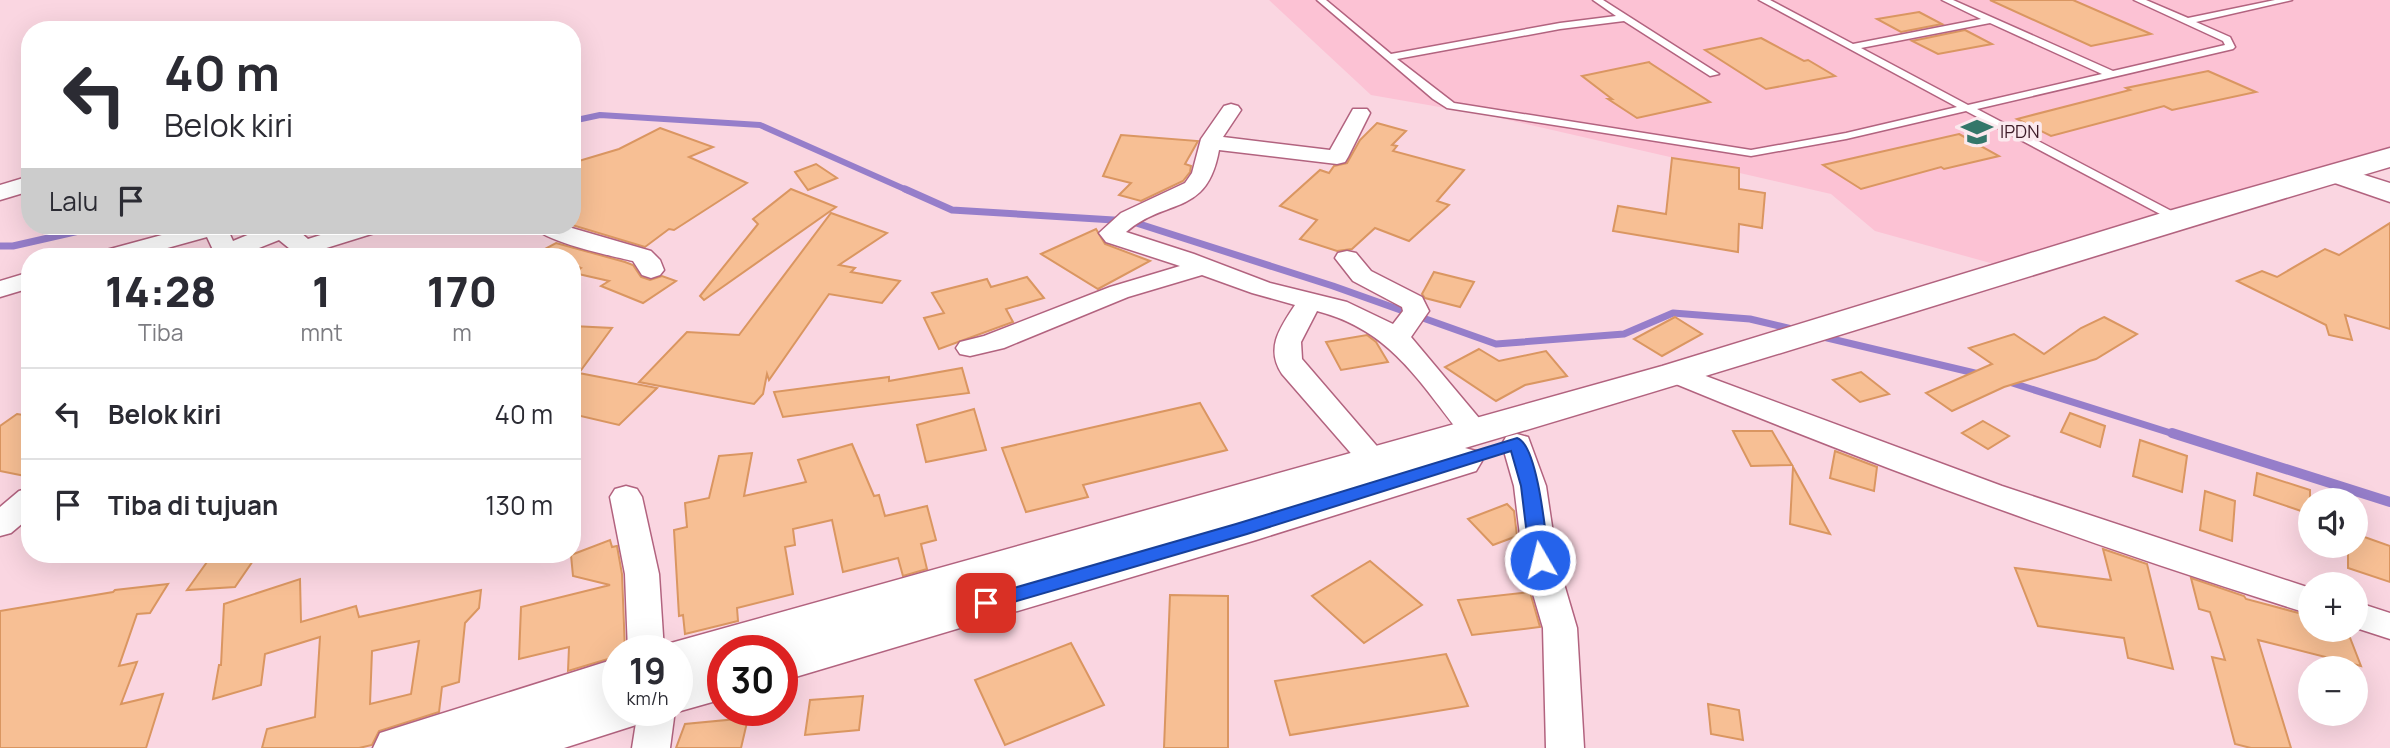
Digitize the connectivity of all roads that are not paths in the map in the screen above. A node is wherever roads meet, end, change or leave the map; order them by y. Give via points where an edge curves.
1 (1321, 0) edge
2 (1597, 0) edge
3 (1763, 0) edge
4 (1946, 0) edge
5 (2138, 0) edge
6 (2288, 0) edge
7 (1625, 18) junction
8 (1991, 20) junction
9 (2188, 21) junction
10 (1852, 47) junction
11 (1390, 57) junction
12 (1714, 74) dead end
13 (2113, 75) junction
14 (1969, 108) junction
15 (1231, 110) dead end
16 (1360, 113) dead end
17 (1210, 142) junction
18 (2390, 157) edge
19 (2369, 181) edge
20 (21, 186) edge
21 (0, 193) edge
22 (2177, 219) junction
23 (192, 235) edge
24 (266, 235) edge
25 (289, 235) edge
26 (345, 235) edge
27 (567, 235) edge
28 (142, 248) edge
29 (240, 248) edge
30 (304, 248) edge
31 (304, 248) edge
32 (1347, 258) dead end
33 (1203, 267) junction
34 (651, 270) dead end
35 (21, 283) edge
36 (0, 289) edge
37 (1311, 300) junction
38 (1405, 325) junction
39 (1858, 329) junction
40 (970, 348) dead end
41 (1689, 380) junction
42 (1474, 431) junction
43 (1517, 444) junction
44 (1373, 459) junction
45 (626, 497) dead end
46 (21, 507) edge
47 (1234, 516) junction
48 (0, 525) edge
49 (2298, 596) edge
50 (2368, 619) edge
51 (2390, 626) edge
52 (645, 635) edge
53 (693, 656) edge
54 (798, 657) edge
55 (602, 683) edge
56 (602, 715) edge
57 (654, 726) edge
58 (399, 748) edge
59 (495, 748) edge
60 (651, 748) edge
61 (1565, 748) edge

1 - 11 lane
2 - 7 lane
3 - 10 lane
4 - 8 lane
5 - 9 lane
6 - 9 lane
7 - 11 lane
7 - 12 lane
8 - 10 lane
8 - 13 lane
9 - 13 lane via 2227,39 2230,47
10 - 14 lane
11 - 14 lane via 1457,108 1751,153
13 - 14 lane
14 - 22 lane
15 - 17 street
16 - 17 street via 1337,157
17 - 33 street via 1208,161 1193,188 1111,233
18 - 19 main road
19 - 22 main road
19 - 39 main road
20 - 21 street
22 - 39 main road
23 - 28 street
24 - 29 street
25 - 30 street
26 - 31 street
27 - 34 street via 642,256
32 - 38 street via 1362,276 1413,303
33 - 37 street
33 - 40 street via 1153,280
35 - 36 street
37 - 38 street
37 - 44 street via 1284,355
38 - 42 street
39 - 41 main road
41 - 42 main road
41 - 43 main road
41 - 49 street via 1828,435 2115,537
42 - 44 main road
43 - 47 main road
43 - 61 street via 1530,486 1540,560 1560,628
44 - 47 main road
45 - 52 street via 642,574
46 - 48 street
47 - 53 main road
47 - 54 main road
50 - 51 street
55 - 58 main road
56 - 59 main road
57 - 60 street

